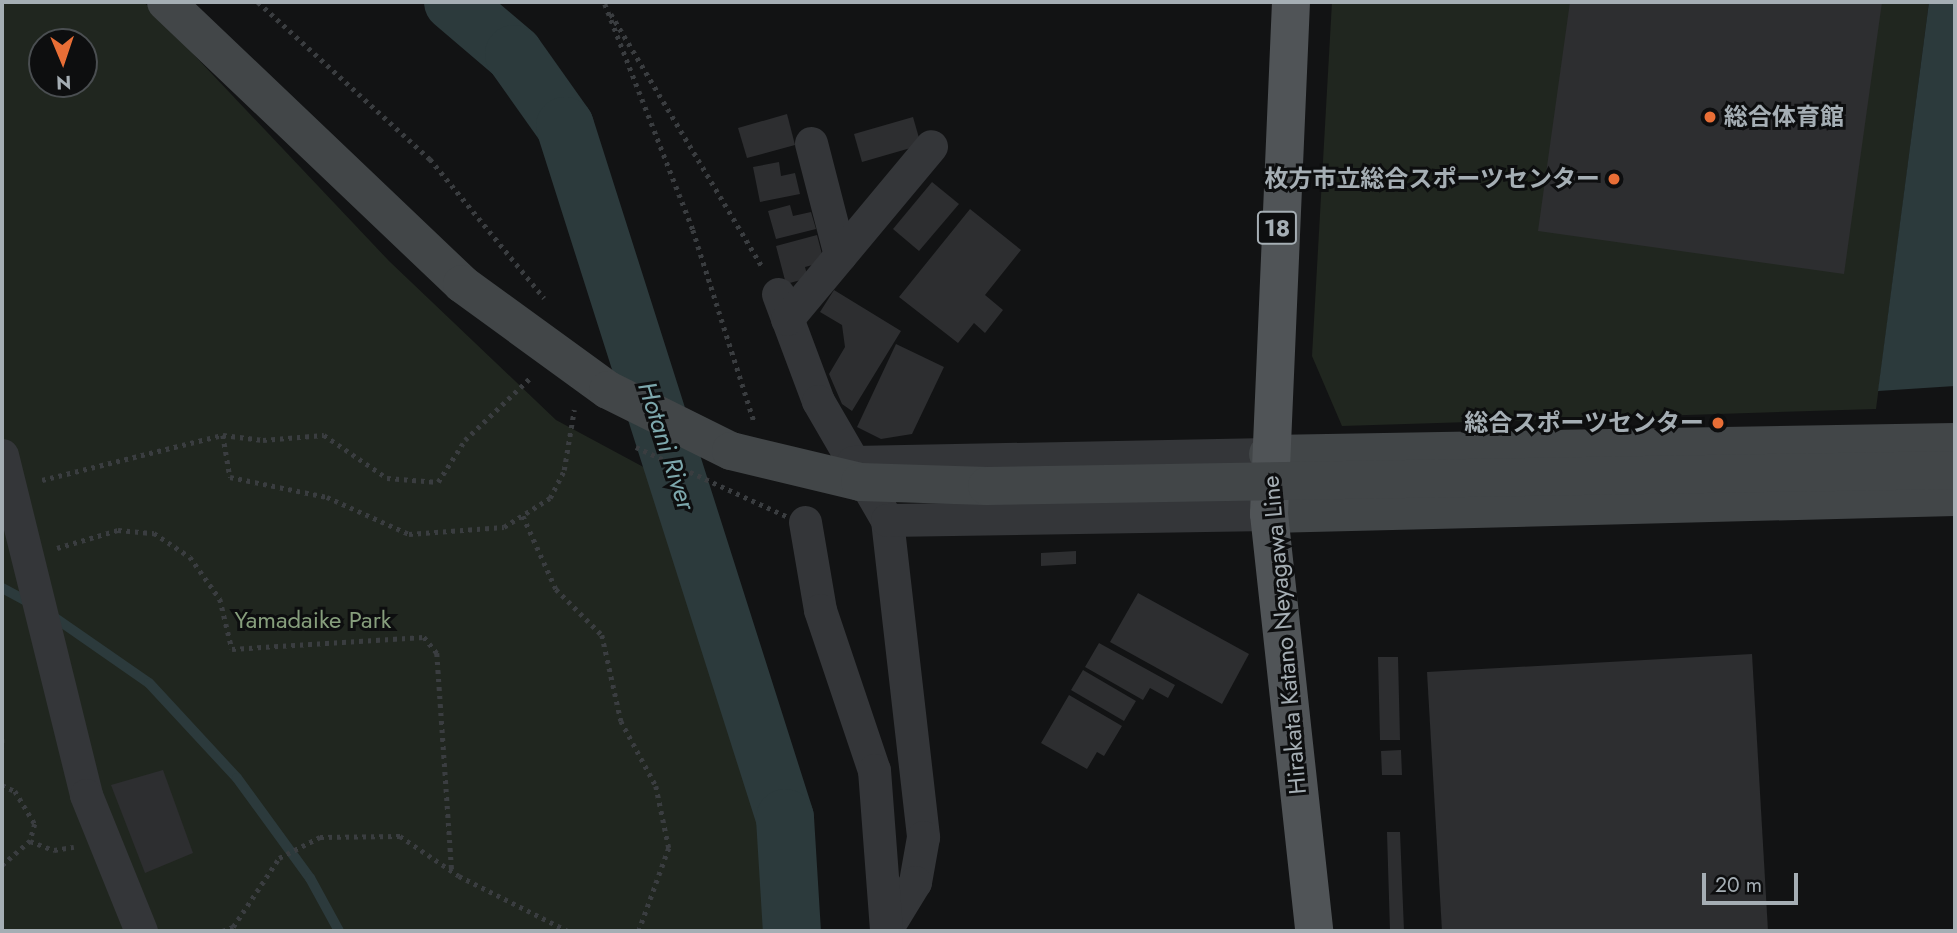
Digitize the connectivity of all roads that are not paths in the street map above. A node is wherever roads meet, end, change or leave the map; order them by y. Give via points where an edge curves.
1 (166, 2) edge
2 (1291, 2) edge
3 (811, 143) dead end
4 (931, 146) dead end
5 (840, 255) junction
6 (1955, 442) edge
7 (1268, 454) junction
8 (2, 455) edge
9 (853, 462) junction
10 (1955, 470) edge
11 (6, 490) edge
12 (1955, 498) edge
13 (1269, 514) junction
14 (887, 520) junction
15 (805, 522) dead end
16 (887, 928) edge
17 (141, 931) edge
18 (1314, 931) edge

1 - 10 street, bridge via 462,284 633,402 731,451 860,482 987,485
2 - 7 main road, Hirakata Katano Neyagawa Line / 18
3 - 5 street
4 - 5 street
5 - 9 street via 782,307 818,401
6 - 7 street
7 - 9 street
7 - 13 main road, Hirakata Katano Neyagawa Line / 18
8 - 11 street
9 - 14 street
11 - 17 street via 86,795
12 - 13 street
13 - 14 street
13 - 18 main road, Hirakata Katano Neyagawa Line / 18
14 - 16 street via 923,837 915,882
15 - 16 street via 820,610 874,770

